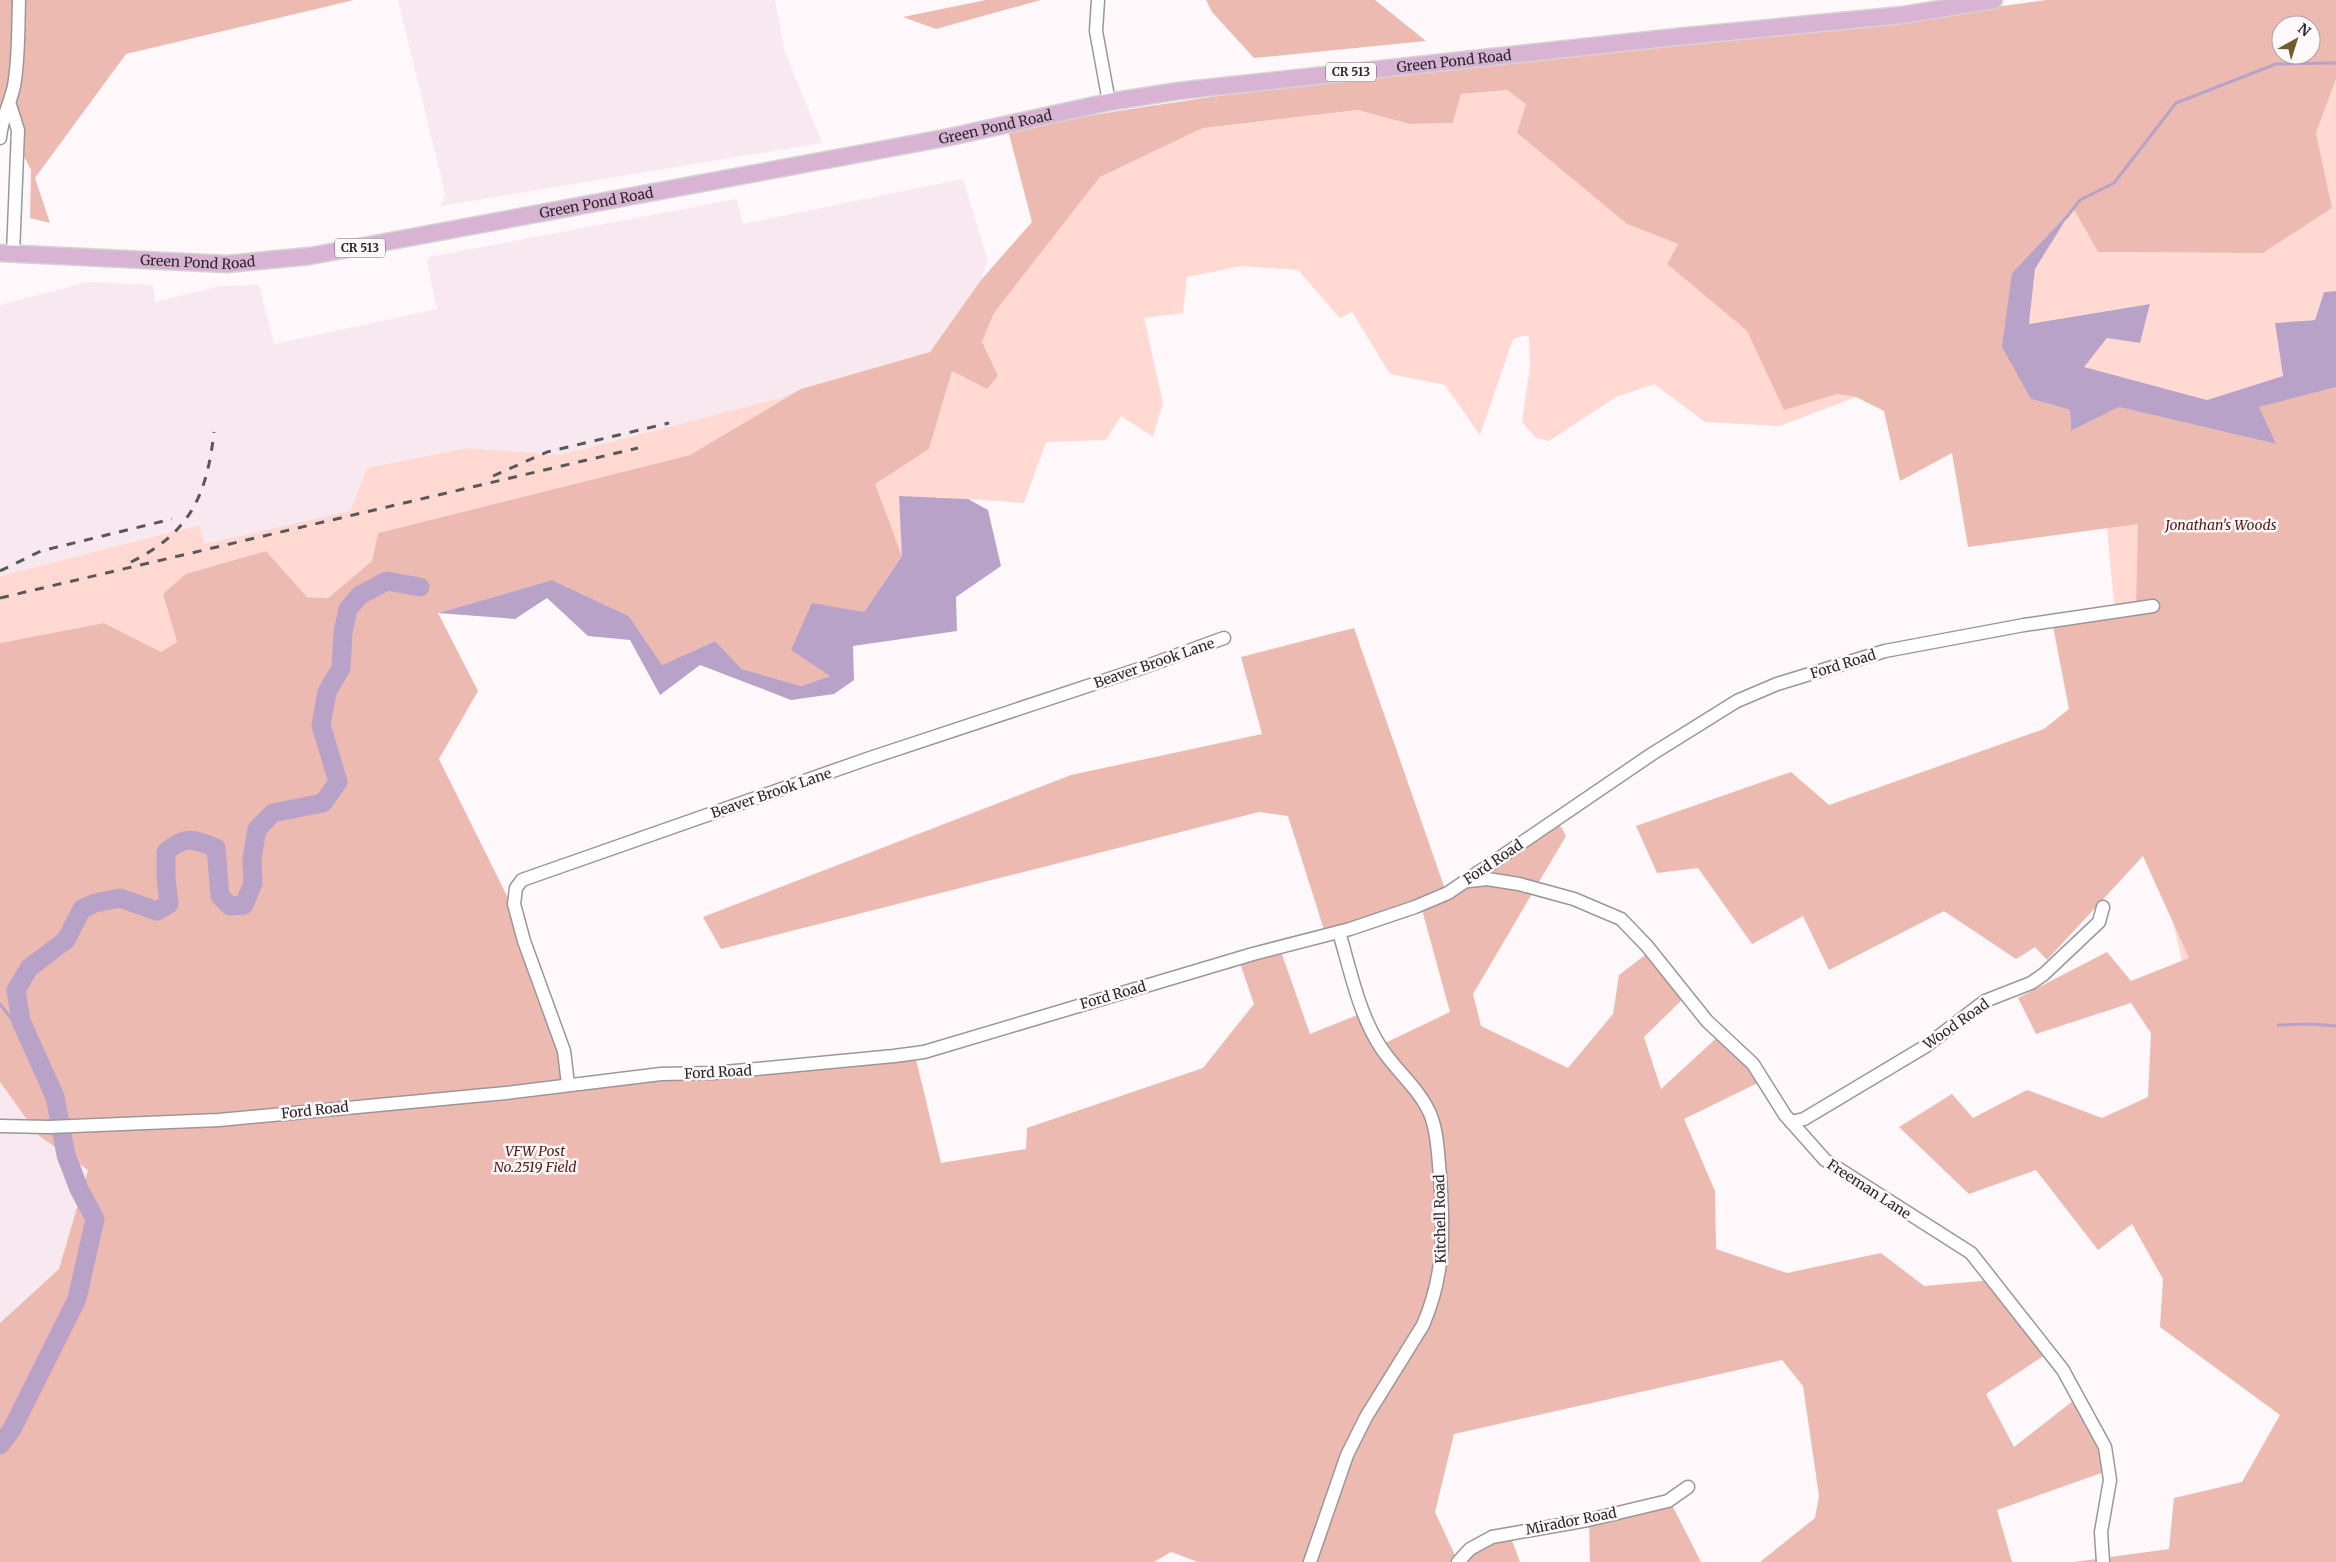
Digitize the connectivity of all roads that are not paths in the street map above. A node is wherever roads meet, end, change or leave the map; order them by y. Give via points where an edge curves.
1 (19, 0) edge
2 (1098, 0) edge
3 (1994, 0) edge
4 (1109, 102) junction
5 (10, 105) junction
6 (0, 138) edge
7 (6, 253) edge
8 (2153, 606) dead end
9 (1224, 638) dead end
10 (1464, 882) junction
11 (2103, 908) dead end
12 (1339, 932) junction
13 (568, 1084) junction
14 (1791, 1122) junction
15 (0, 1126) edge
16 (1688, 1487) dead end
17 (1310, 1562) edge
18 (1458, 1562) edge
19 (2103, 1562) edge

1 - 5 street via 17,69
2 - 4 street via 1096,31
3 - 4 main road, Green Pond Road / CR 513 via 1903,15 1250,81
4 - 7 main road, Green Pond Road / CR 513 via 950,136 310,256 227,264
5 - 6 street via 1,126
5 - 7 street via 18,130
8 - 10 street, Ford Road via 2024,625 1885,651 1776,684 1737,701 1652,754
9 - 13 street, Beaver Brook Lane via 522,880 516,888 514,904 564,1051
10 - 12 street, Ford Road via 1448,893 1415,907
10 - 14 street, Freeman Lane via 1487,879 1511,882 1574,899 1621,919 1707,1021 1753,1064
11 - 14 street, Wood Road via 2099,922 2031,983 1985,1001 1926,1046 1804,1119
12 - 13 street, Ford Road via 1253,954 924,1052 843,1063 661,1074
12 - 17 street, Kitchell Road via 1370,1029 1387,1057 1424,1101 1431,1117 1438,1148 1443,1253 1427,1317 1347,1454
13 - 15 street, Ford Road via 506,1093 219,1120
14 - 19 street, Freeman Lane via 1825,1160 1971,1253 2063,1370 2105,1447 2110,1480 2101,1532
16 - 18 street, Mirador Road via 1668,1501 1588,1520 1492,1537 1470,1549

